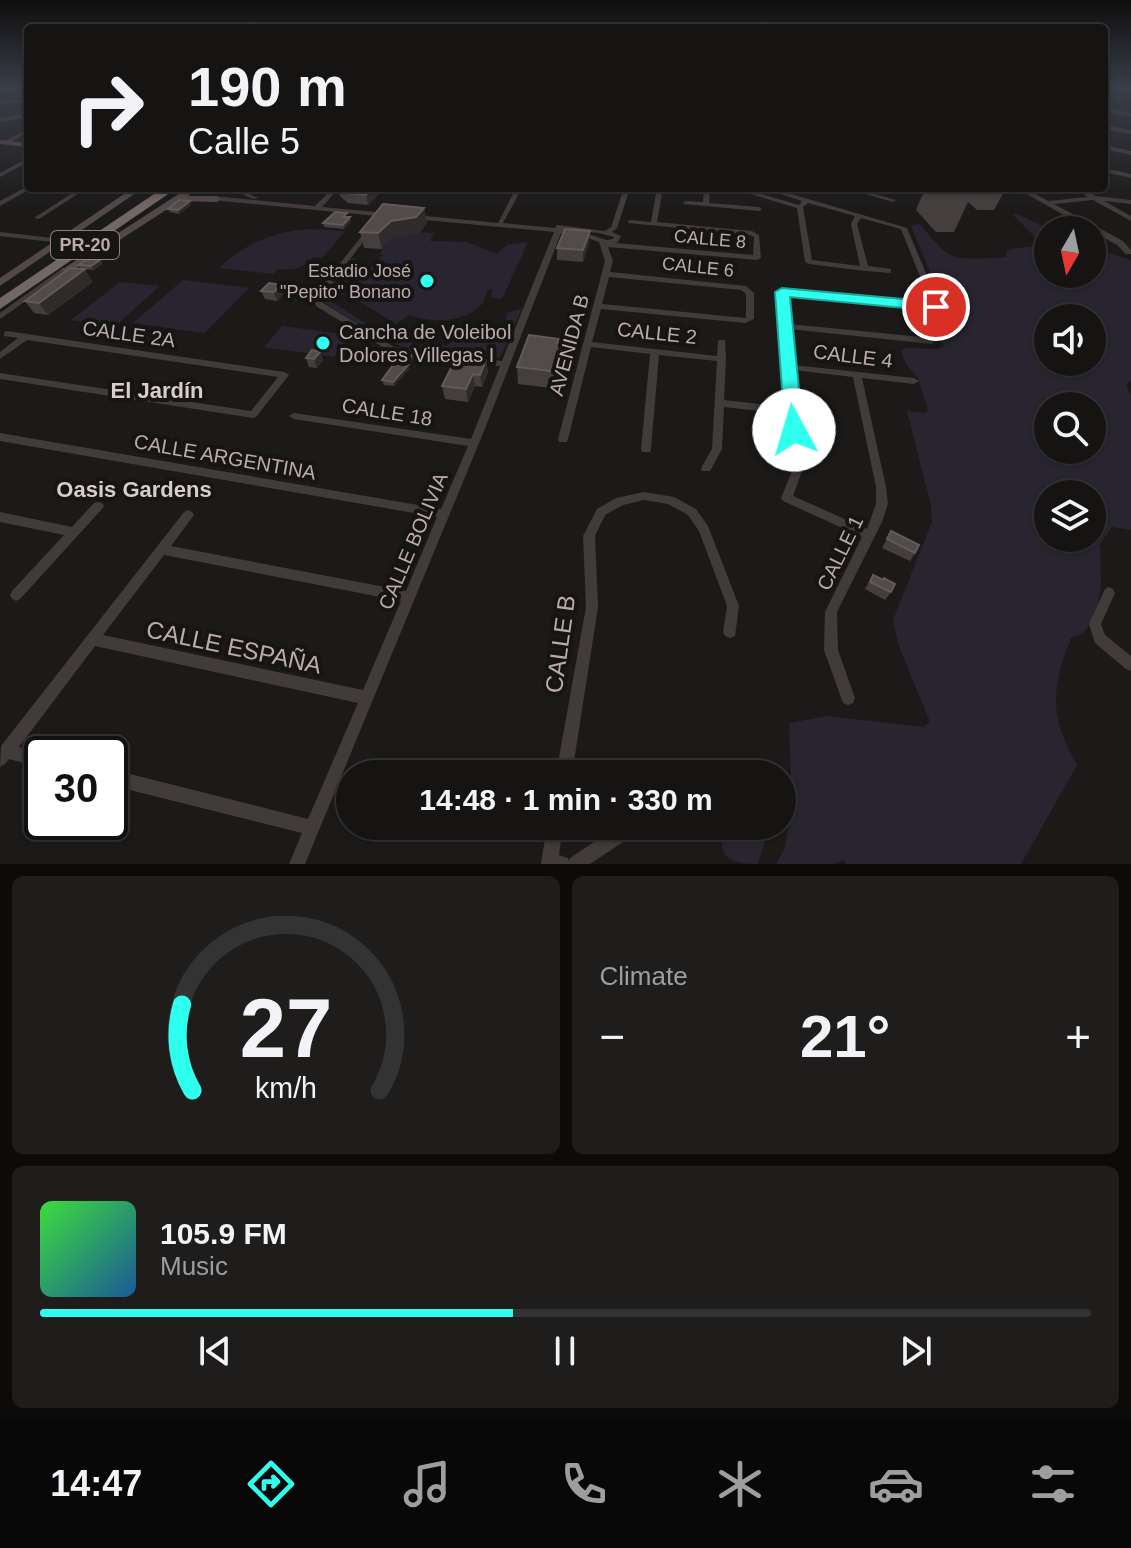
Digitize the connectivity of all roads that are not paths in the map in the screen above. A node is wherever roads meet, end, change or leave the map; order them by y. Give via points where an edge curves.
1 (1111, 128) edge
2 (1131, 132) edge
3 (24, 133) edge
4 (2, 142) edge
5 (24, 145) edge
6 (1108, 148) edge
7 (1131, 153) edge
8 (24, 162) edge
9 (0, 166) edge
10 (14, 168) junction
11 (1108, 171) edge
12 (0, 175) edge
13 (1131, 176) edge
14 (24, 190) edge
15 (78, 192) edge
16 (133, 192) edge
17 (153, 192) edge
18 (213, 192) edge
19 (219, 192) edge
20 (240, 192) edge
21 (332, 192) edge
22 (517, 192) edge
23 (626, 192) edge
24 (659, 192) edge
25 (707, 192) edge
26 (748, 192) edge
27 (788, 192) edge
28 (862, 192) edge
29 (1027, 192) edge
30 (1084, 192) edge
31 (173, 194) edge
32 (215, 198) junction
33 (1094, 198) junction
34 (807, 200) junction
35 (893, 200) dead end
36 (1131, 202) edge
37 (686, 203) dead end
38 (1048, 203) junction
39 (0, 204) edge
40 (706, 205) junction
41 (318, 207) junction
42 (800, 207) junction
43 (622, 208) junction
44 (759, 209) dead end
45 (382, 214) junction
46 (859, 215) junction
47 (397, 216) edge
48 (411, 217) edge
49 (37, 218) dead end
50 (1131, 219) edge
51 (501, 222) junction
52 (630, 222) dead end
53 (654, 223) junction
54 (558, 231) junction
55 (2, 235) edge
56 (605, 238) junction
57 (61, 241) junction
58 (618, 241) junction
59 (1129, 252) edge
60 (609, 261) junction
61 (865, 269) junction
62 (65, 271) joint
63 (888, 271) dead end
64 (606, 274) junction
65 (0, 283) edge
66 (0, 294) edge
67 (0, 305) edge
68 (598, 306) junction
69 (0, 314) edge
70 (784, 326) junction
71 (7, 334) dead end
72 (25, 337) junction
73 (932, 341) dead end
74 (722, 342) dead end
75 (589, 344) junction
76 (655, 351) junction
77 (0, 356) edge
78 (722, 359) junction
79 (506, 364) junction
80 (788, 367) junction
81 (857, 375) junction
82 (0, 376) edge
83 (914, 381) dead end
84 (721, 403) junction
85 (792, 411) junction
86 (294, 416) dead end
87 (0, 437) edge
88 (563, 439) dead end
89 (474, 443) junction
90 (646, 449) dead end
91 (706, 468) dead end
92 (98, 506) dead end
93 (444, 514) junction
94 (188, 515) dead end
95 (0, 517) edge
96 (74, 532) junction
97 (869, 535) junction
98 (161, 549) junction
99 (1109, 593) dead end
100 (16, 595) dead end
101 (410, 597) junction
102 (730, 632) dead end
103 (92, 639) junction
104 (1131, 664) edge
105 (367, 698) junction
106 (848, 698) dead end
107 (3, 755) edge
108 (24, 758) edge
109 (566, 760) edge
110 (128, 782) edge
111 (312, 828) junction
112 (554, 840) edge
113 (611, 840) edge
114 (553, 863) edge
115 (297, 864) edge
116 (576, 864) edge

1 - 2 street
3 - 4 street
4 - 5 street
6 - 7 street
8 - 10 street
9 - 10 street
10 - 12 street
11 - 13 street
14 - 39 street
15 - 49 street
16 - 57 street
17 - 66 highway, PR-20
18 - 32 street
19 - 32 street
20 - 41 street
21 - 41 street
22 - 51 street
23 - 43 street, AVENIDA B
24 - 53 street
25 - 40 street
26 - 42 street
27 - 34 street
28 - 35 street
29 - 38 street
30 - 33 street
31 - 32 street
31 - 62 street
31 - 67 highway, PR-20
32 - 41 street
33 - 36 street
33 - 38 street
33 - 50 street
34 - 42 street
34 - 46 street
37 - 40 street
38 - 59 street
40 - 44 street
41 - 45 street
41 - 51 street
42 - 61 street via 809,262
43 - 56 street, AVENIDA B
43 - 58 street, AVENIDA B
45 - 47 street
45 - 79 street via 326,283 319,304 392,349
46 - 61 street via 854,224
46 - 70 street via 904,228 936,307 782,292
48 - 54 street
51 - 56 street
52 - 53 street, CALLE 8
53 - 58 street, CALLE 8 via 752,233 757,236 757,258
54 - 56 street
54 - 79 street, CALLE BOLIVIA
55 - 57 street
56 - 58 street, CALLE 8
56 - 60 street
57 - 65 street
58 - 60 street, AVENIDA B
60 - 64 street, AVENIDA B
61 - 63 street
62 - 69 highway
64 - 68 street, AVENIDA B
64 - 68 street, CALLE 6 via 743,288 750,293 750,319
68 - 75 street, AVENIDA B
70 - 73 street
70 - 80 street
71 - 72 street, CALLE 2A
72 - 77 street
72 - 82 street, CALLE 2A via 284,375 253,415
74 - 78 street, CALLE 2
75 - 76 street, CALLE 2
75 - 88 street, AVENIDA B
76 - 78 street, CALLE 2
76 - 90 street
78 - 84 street, CALLE 2
79 - 89 street, CALLE BOLIVIA
80 - 81 street, CALLE 4
80 - 85 street
81 - 83 street, CALLE 4
81 - 97 street, CALLE 1 via 881,487 882,504
84 - 85 street
84 - 91 street, CALLE 2 via 717,449
85 - 97 street via 797,471 787,498
86 - 89 street, CALLE 18
87 - 93 street, CALLE ARGENTINA
89 - 93 street, CALLE BOLIVIA
92 - 96 street
93 - 101 street, CALLE BOLIVIA
94 - 98 street
95 - 96 street
96 - 100 street
97 - 106 street, CALLE 1 via 831,612 831,650
98 - 101 street
98 - 103 street
99 - 104 street via 1095,624 1100,639
101 - 105 street, CALLE BOLIVIA
102 - 109 street, CALLE B via 733,606 704,529 692,512 670,500 644,496 601,512 589,536 592,607
103 - 105 street, CALLE ESPAÑA
103 - 107 street
105 - 111 street, CALLE BOLIVIA
107 - 108 street
110 - 111 street
111 - 115 street, CALLE BOLIVIA
112 - 114 street
113 - 116 street

